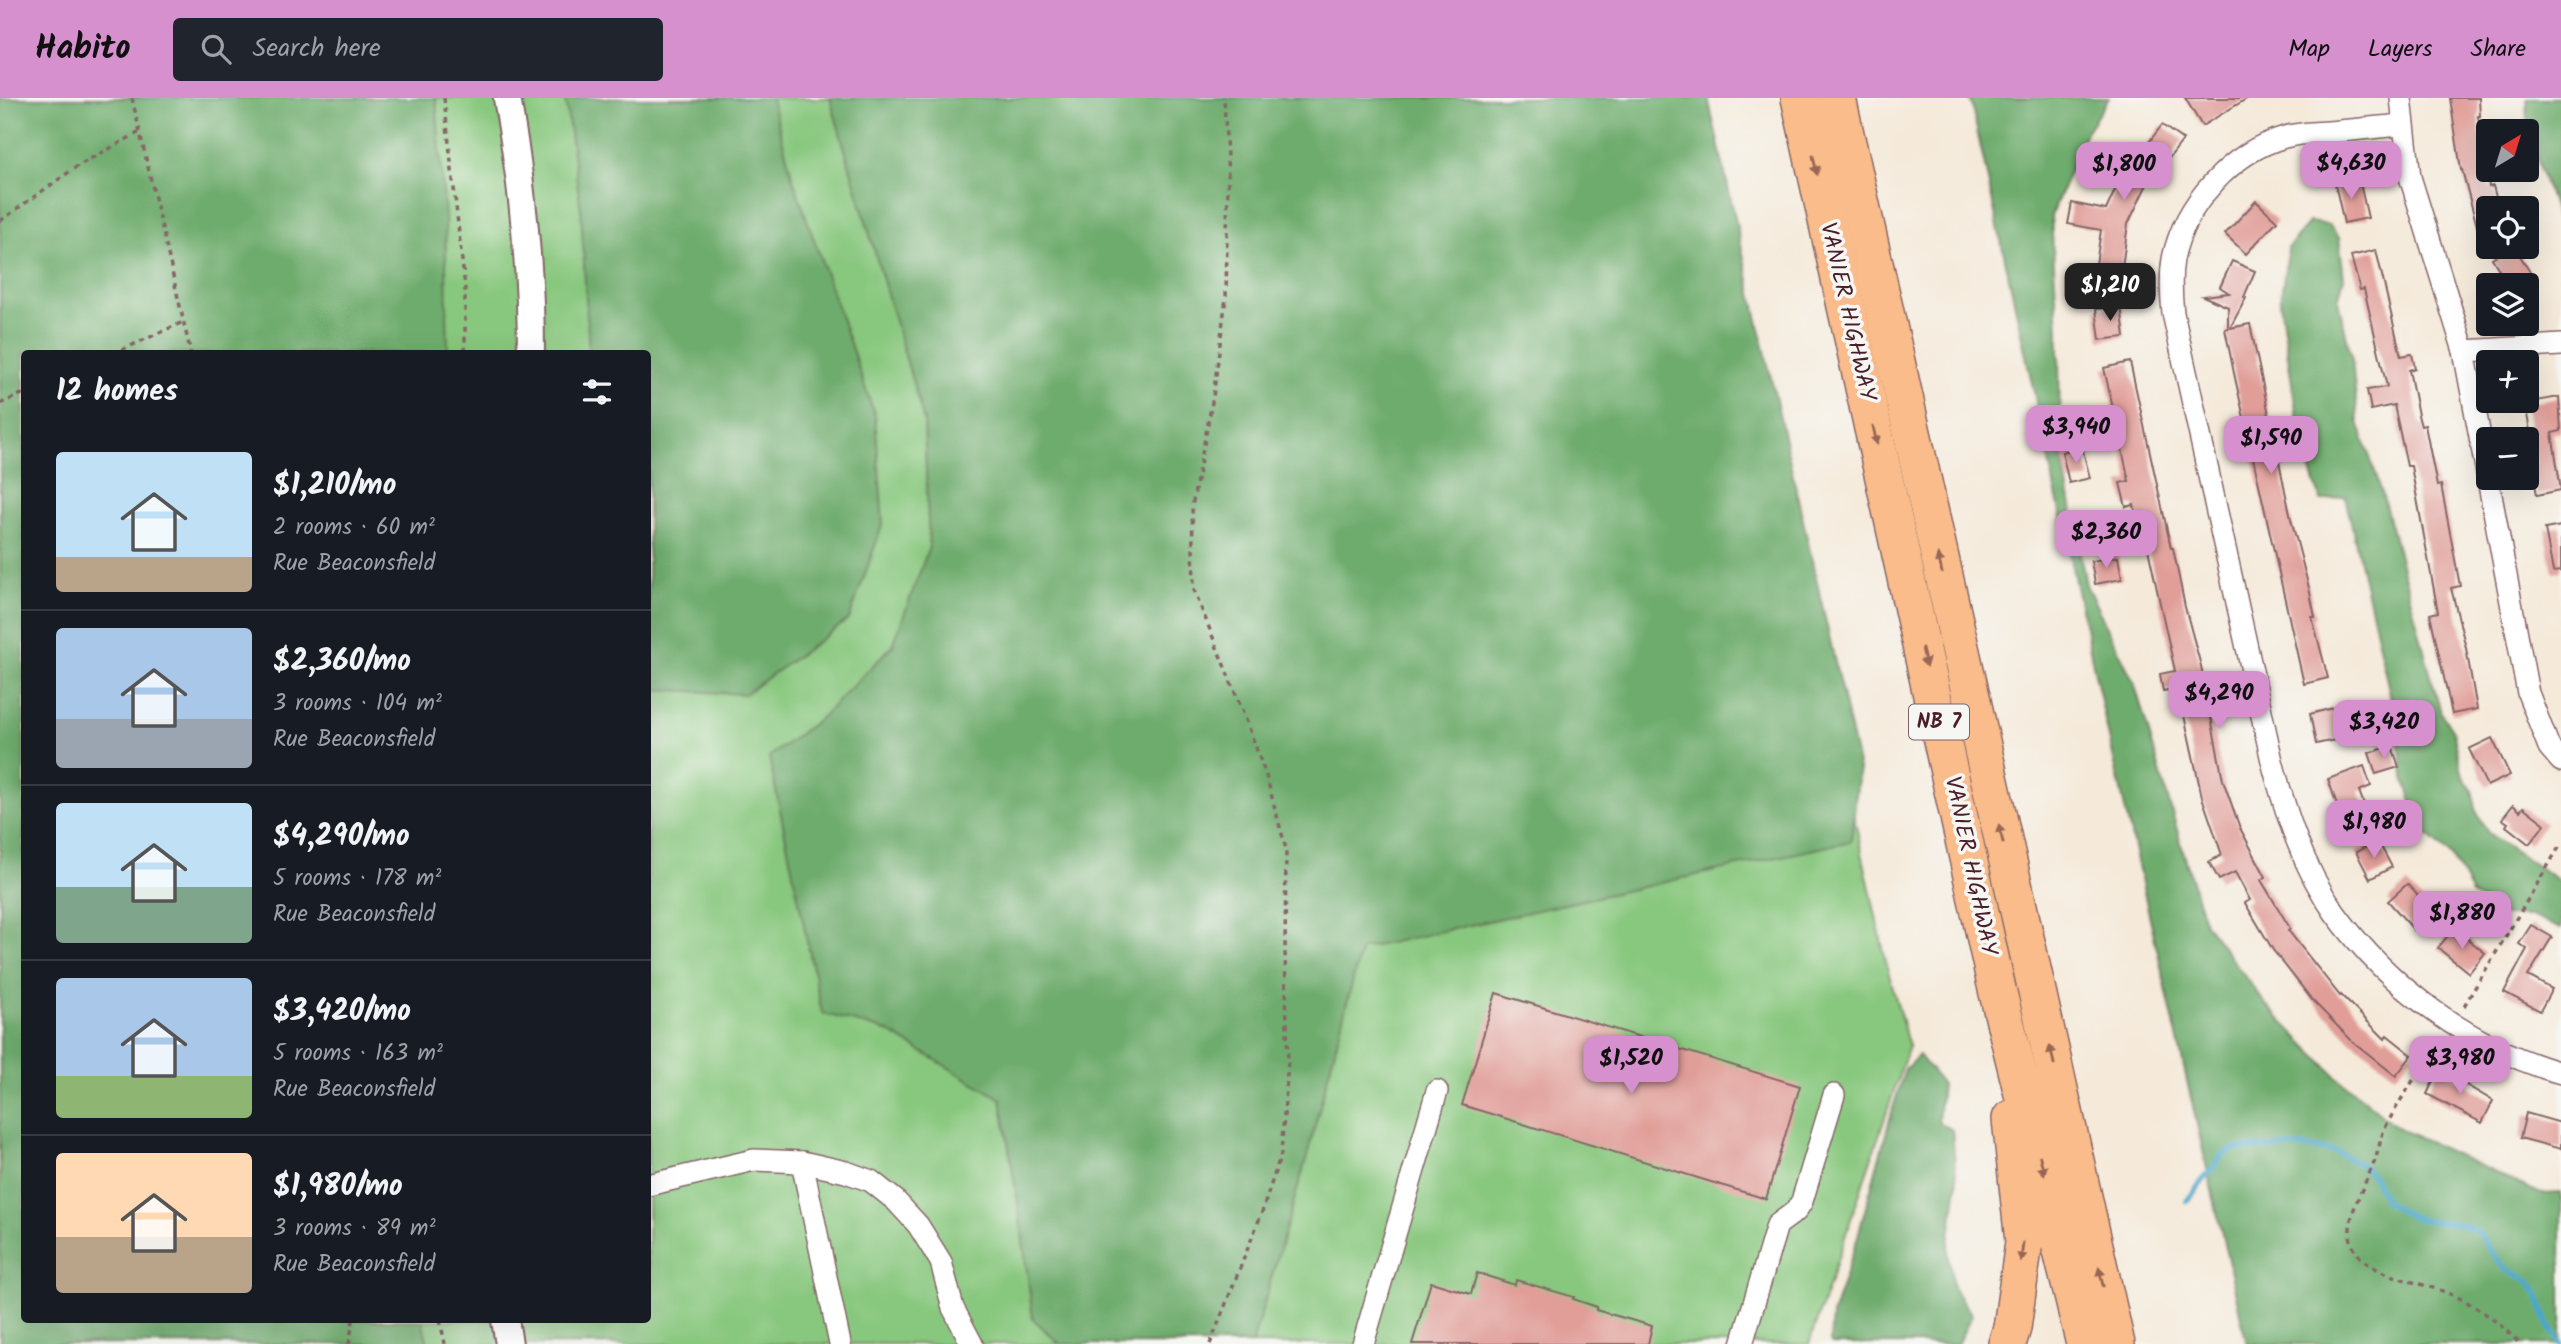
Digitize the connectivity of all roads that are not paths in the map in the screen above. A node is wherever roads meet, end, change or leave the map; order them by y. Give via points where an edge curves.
1 (507, 98) edge
2 (1800, 98) edge
3 (1837, 98) edge
4 (2402, 98) edge
5 (2403, 125) junction
6 (2561, 345) edge
7 (531, 350) edge
8 (2464, 351) junction
9 (2561, 761) edge
10 (1997, 989) junction
11 (2561, 1073) edge
12 (1437, 1091) dead end
13 (1834, 1095) dead end
14 (802, 1163) junction
15 (651, 1184) edge
16 (506, 1323) edge
17 (509, 1344) edge
18 (840, 1344) edge
19 (972, 1344) edge
20 (1363, 1344) edge
21 (1742, 1344) edge
22 (2007, 1344) edge
23 (2085, 1344) edge
24 (2116, 1344) edge

1 - 7 street via 525,223
2 -> 10 highway, VANIER HIGHWAY / NB 7
24 -> 3 highway, VANIER HIGHWAY / NB 7
4 - 5 street
5 - 8 street via 2410,177
5 - 11 street via 2287,136 2244,156 2195,208 2177,245 2170,287 2173,313 2284,806 2319,886 2368,952 2453,1025 2500,1050
6 - 8 street
8 - 9 street via 2528,694 2549,747
10 -> 22 highway via 2024,1242
10 -> 23 highway, VANIER HIGHWAY / NB 7
12 - 20 street
13 - 21 street via 1801,1201 1796,1211 1777,1225
14 - 15 street via 754,1160
14 - 18 street
14 - 19 street via 871,1181 903,1208 941,1262 953,1308
16 - 17 street

